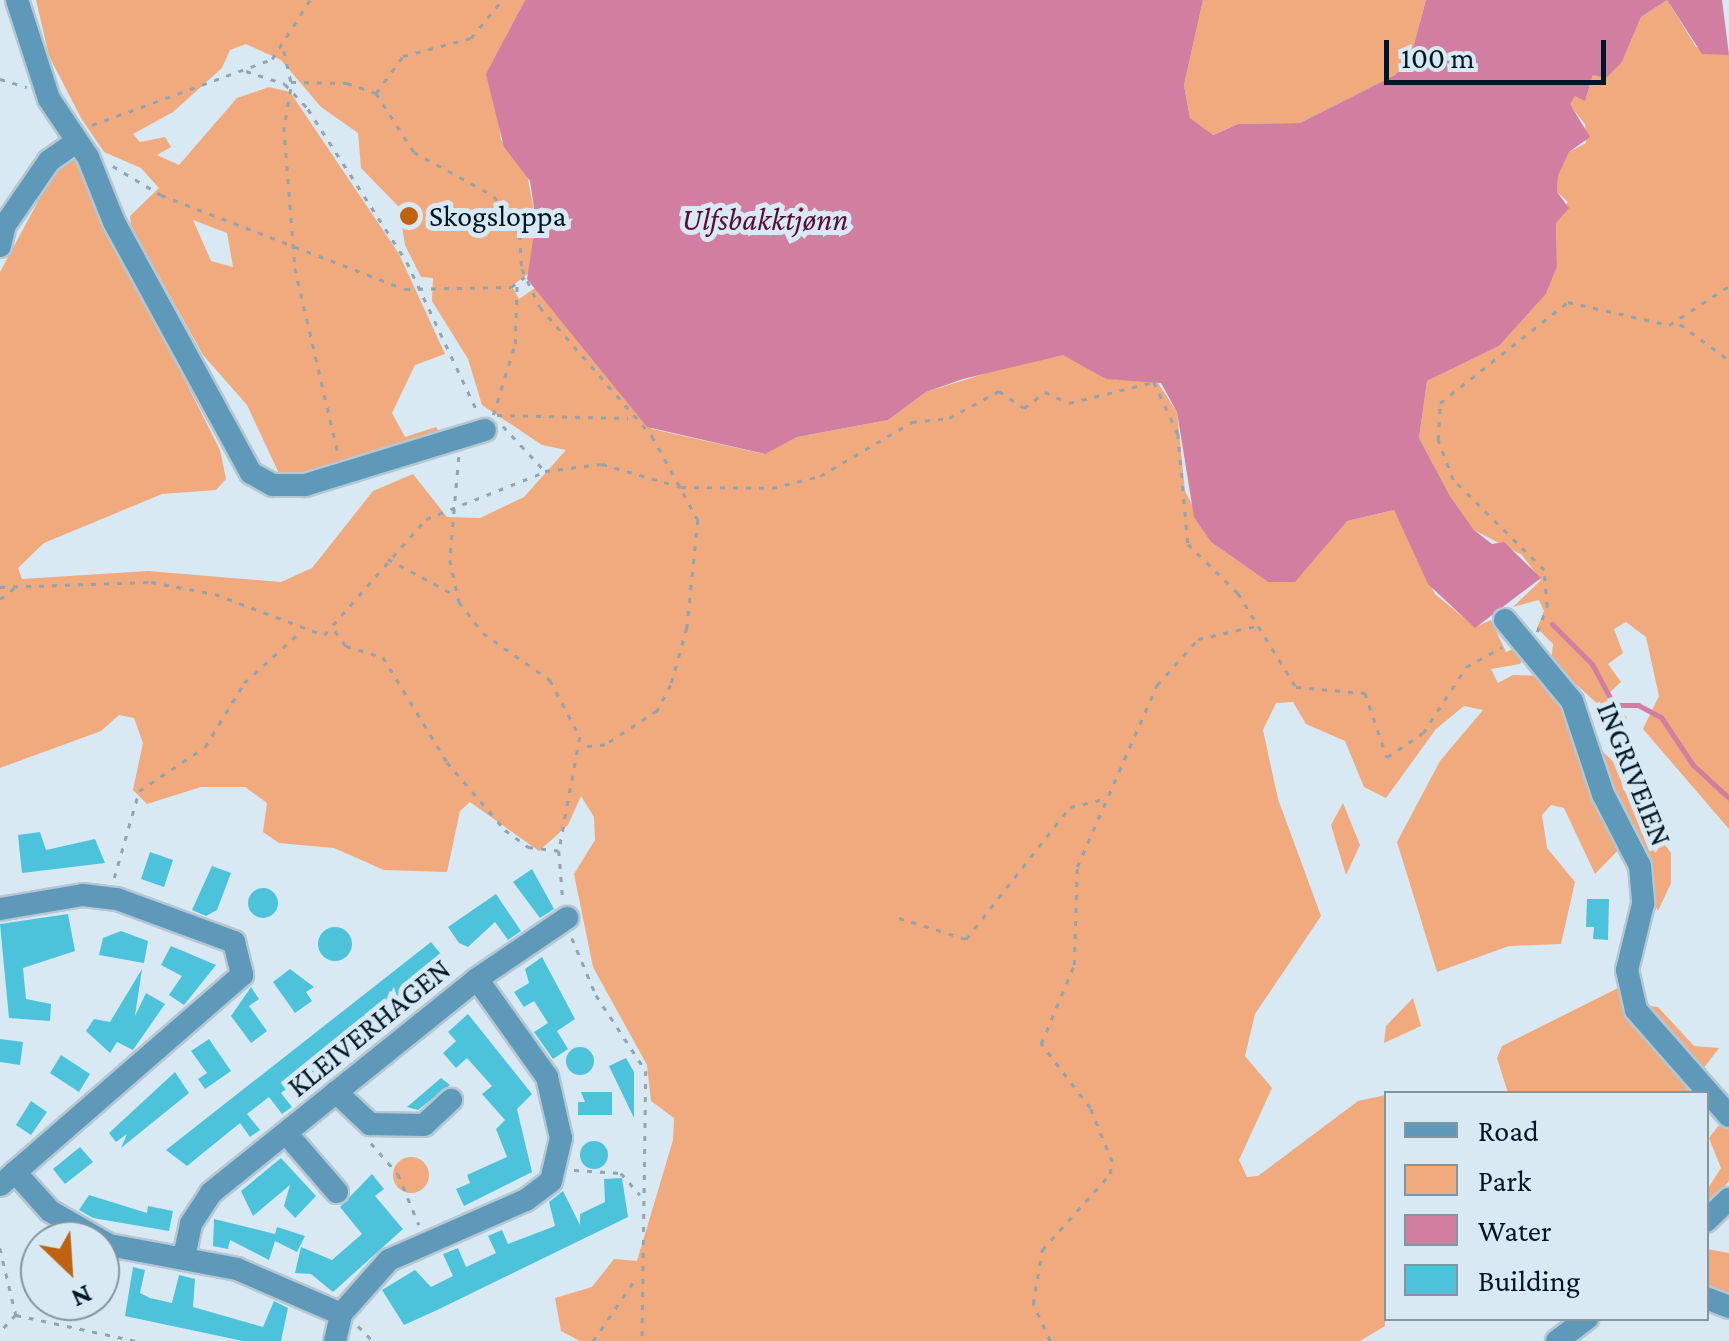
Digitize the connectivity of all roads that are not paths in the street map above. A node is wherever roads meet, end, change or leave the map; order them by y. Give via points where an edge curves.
1 (17, 0) edge
2 (78, 145) junction
3 (0, 246) edge
4 (482, 427) road end
5 (1517, 632) road end
6 (0, 909) edge
7 (567, 918) road end
8 (477, 979) junction
9 (1707, 1091) edge
10 (336, 1092) junction
11 (1709, 1093) edge
12 (451, 1100) dead end
13 (1729, 1116) edge
14 (297, 1135) junction
15 (8, 1179) edge
16 (337, 1192) dead end
17 (1729, 1200) edge
18 (1709, 1218) edge
19 (184, 1256) junction
20 (341, 1314) junction
21 (1582, 1321) edge
22 (335, 1341) edge
23 (1557, 1341) edge

1 - 2 street via 43,86
2 - 3 street via 48,161 5,225
2 - 4 street via 244,466 282,487 337,478
5 - 9 street, INGRIVEIEN via 1572,701 1603,794 1644,878 1627,970 1636,1010
6 - 15 street via 109,898 234,942 242,975
7 - 8 street
8 - 10 street, KLEIVERHAGEN
8 - 20 street, KLEIVERHAGEN via 554,1093 557,1170 539,1193 389,1260
10 - 12 street via 370,1124 424,1124
10 - 14 street, KLEIVERHAGEN
11 - 13 street, INGRIVEIEN
14 - 16 street
14 - 19 street, KLEIVERHAGEN via 211,1192 191,1224
15 - 19 street via 79,1231 110,1244
17 - 18 street
19 - 20 street via 278,1283
20 - 22 street
21 - 23 street

